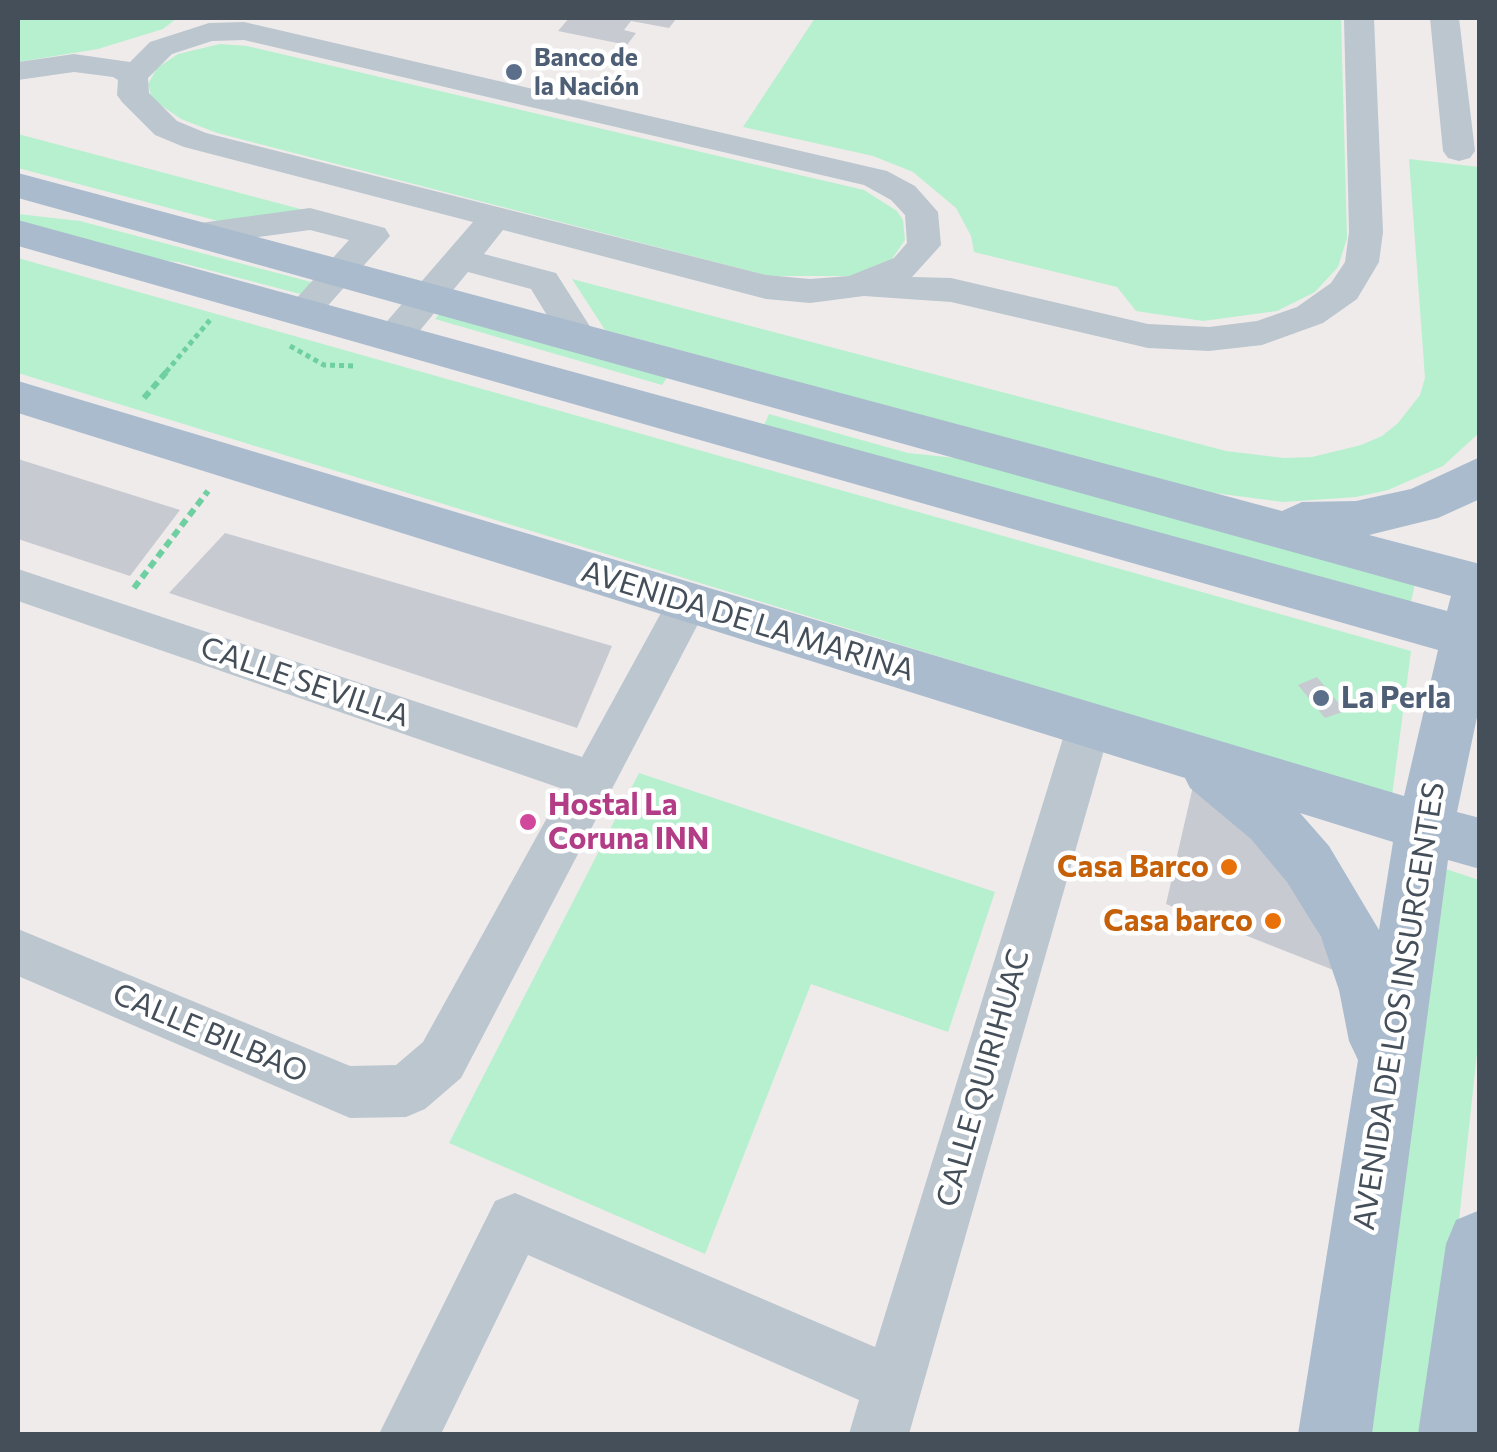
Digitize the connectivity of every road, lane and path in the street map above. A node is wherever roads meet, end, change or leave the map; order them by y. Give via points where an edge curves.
1 (1358, 18) edge
2 (1444, 18) edge
3 (18, 71) edge
4 (133, 76) junction
5 (1459, 151) dead end
6 (18, 185) edge
7 (410, 195) junction
8 (70, 199) junction
9 (18, 200) edge
10 (496, 217) junction
11 (18, 232) edge
12 (200, 234) junction
13 (373, 236) junction
14 (923, 248) junction
15 (462, 259) junction
16 (341, 272) junction
17 (854, 287) junction
18 (234, 292) junction
19 (431, 296) junction
20 (989, 298) junction
21 (303, 311) junction
22 (395, 336) junction
23 (578, 336) junction
24 (679, 364) junction
25 (18, 397) edge
26 (636, 404) junction
27 (118, 428) junction
28 (748, 434) junction
29 (952, 439) junction
30 (230, 462) junction
31 (1480, 474) edge
32 (1210, 509) junction
33 (18, 584) edge
34 (688, 603) junction
35 (1477, 605) edge
36 (112, 617) junction
37 (1090, 722) junction
38 (1183, 752) junction
39 (593, 780) junction
40 (1452, 836) edge
41 (18, 952) edge
42 (1386, 1063) junction
43 (1480, 1244) edge
44 (886, 1410) edge
45 (409, 1434) edge
46 (1334, 1434) edge
47 (1455, 1434) edge

1 - 20 street via 1366,232 1362,262 1344,291 1310,315 1262,332 1208,339 1148,336
2 - 5 street
3 - 4 street via 74,63
4 - 7 street via 133,96 166,128
4 - 14 street via 148,56 176,41 209,32 259,34 875,178 903,192 921,212
6 - 8 main road
7 - 10 street
7 - 13 street
8 - 9 main road
8 - 12 main road
10 - 15 street
10 - 17 street via 766,286 810,292
11 - 18 main road
12 - 13 street via 310,218
12 - 16 main road
13 - 16 street
14 - 17 street via 906,266
14 - 20 street via 943,274
15 - 19 street
15 - 23 street via 544,282
16 - 19 main road
16 - 21 street
17 - 20 street via 923,286
18 - 21 main road
18 - 27 path
19 - 22 street
19 - 23 main road
21 - 22 main road
22 - 26 main road
23 - 24 main road
24 - 26 main road via 696,390 677,402
24 - 29 main road
25 - 27 main road, AVENIDA DE LA MARINA
26 - 28 main road
27 - 30 main road, AVENIDA DE LA MARINA
28 - 29 main road via 743,415 760,402 901,436
28 - 35 main road
29 - 32 main road
30 - 34 main road, AVENIDA DE LA MARINA
30 - 36 path
31 - 32 main road via 1421,505 1356,519 1284,520
32 - 35 main road
33 - 36 street, CALLE SEVILLA
34 - 37 main road, AVENIDA DE LA MARINA
34 - 39 street
35 - 40 main road, AVENIDA DE LOS INSURGENTES
36 - 39 street, CALLE SEVILLA
37 - 38 main road, AVENIDA DE LA MARINA
37 - 44 street, CALLE QUIRIHUAC
38 - 40 main road, AVENIDA DE LA MARINA
38 - 42 main road via 1243,796 1308,864 1347,926
39 - 41 street, CALLE BILBAO via 442,1060 406,1091 350,1092
40 - 42 main road, AVENIDA DE LOS INSURGENTES
42 - 46 main road, AVENIDA DE LOS INSURGENTES
43 - 47 main road
44 - 45 street via 514,1221

